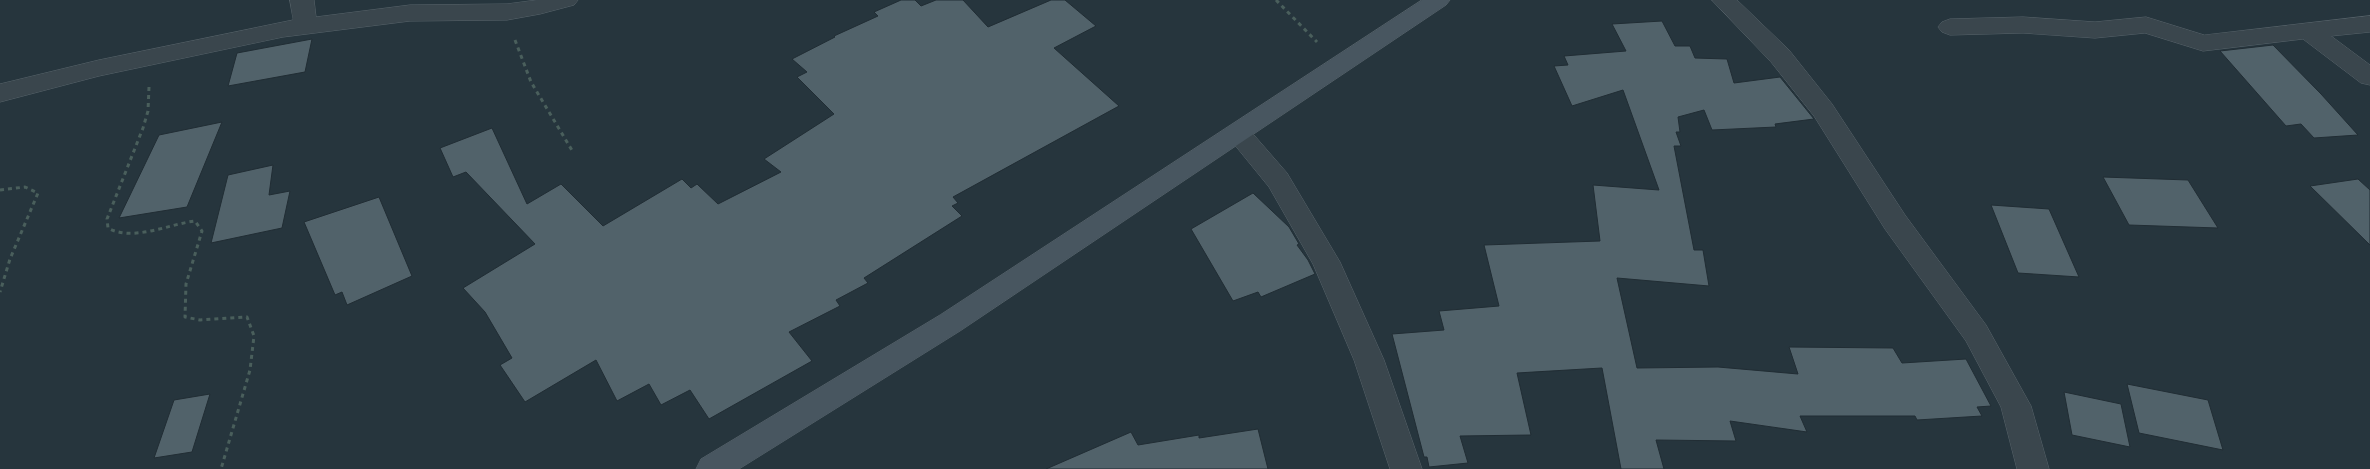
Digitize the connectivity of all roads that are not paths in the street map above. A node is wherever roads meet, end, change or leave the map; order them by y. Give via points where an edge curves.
1 (302, 0) edge
2 (566, 0) edge
3 (1438, 0) edge
4 (1724, 0) edge
5 (438, 7) edge
6 (2370, 24) edge
7 (305, 26) junction
8 (1950, 27) dead end
9 (2309, 32) junction
10 (2370, 77) edge
11 (0, 93) edge
12 (1238, 132) junction
13 (712, 469) edge
14 (1406, 469) edge
15 (2033, 469) edge

1 - 7 street
2 - 5 street via 540,8 507,12
3 - 12 street
4 - 15 street via 1780,56 1823,110 1895,222 1976,333 2016,406
5 - 7 street
6 - 9 street
7 - 11 street via 204,45
8 - 9 street via 2023,25 2095,30 2146,25 2203,43
9 - 10 street
12 - 13 street via 950,322
12 - 14 street via 1278,180 1326,262 1369,360

